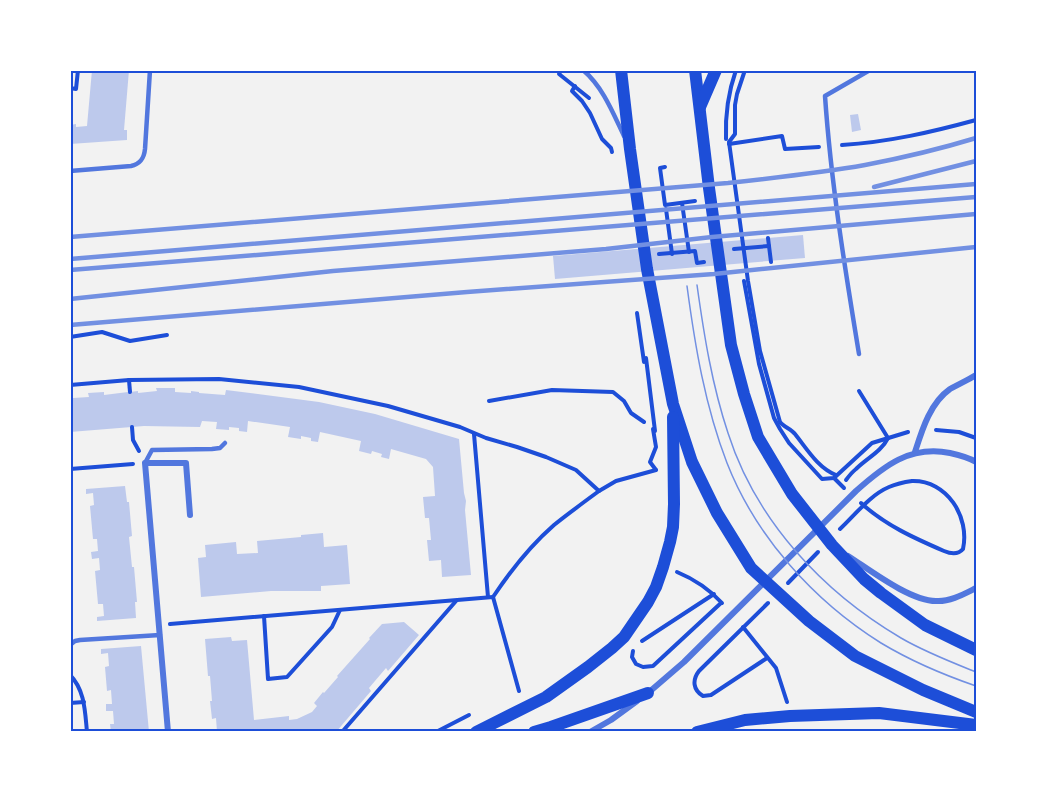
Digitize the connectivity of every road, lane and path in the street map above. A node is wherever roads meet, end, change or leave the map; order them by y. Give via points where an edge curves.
1 (78, 70) edge
2 (150, 70) edge
3 (552, 70) edge
4 (583, 70) edge
5 (621, 70) edge
6 (695, 70) edge
7 (717, 70) edge
8 (736, 70) edge
9 (745, 70) edge
10 (870, 70) edge
11 (560, 72) edge
12 (575, 86) junction
13 (70, 88) edge
14 (593, 104) dead end
15 (700, 108) junction
16 (976, 120) edge
17 (782, 136) dead end
18 (611, 140) dead end
19 (726, 140) dead end
20 (729, 144) junction
21 (862, 144) dead end
22 (630, 148) junction
23 (615, 152) dead end
24 (613, 159) dead end
25 (665, 167) dead end
26 (70, 171) edge
27 (700, 201) dead end
28 (682, 203) junction
29 (666, 209) dead end
30 (768, 238) dead end
31 (760, 246) dead end
32 (769, 246) junction
33 (689, 252) junction
34 (672, 254) junction
35 (652, 255) dead end
36 (745, 257) junction
37 (737, 258) dead end
38 (707, 262) dead end
39 (771, 262) dead end
40 (746, 281) junction
41 (638, 312) dead end
42 (167, 335) dead end
43 (70, 337) edge
44 (859, 354) dead end
45 (976, 375) edge
46 (129, 380) junction
47 (70, 385) edge
48 (859, 391) dead end
49 (130, 392) dead end
50 (489, 401) dead end
51 (673, 404) junction
52 (644, 422) dead end
53 (132, 427) dead end
54 (923, 430) junction
55 (474, 434) junction
56 (888, 438) junction
57 (976, 438) edge
58 (225, 443) dead end
59 (915, 452) junction
60 (976, 462) edge
61 (145, 463) junction
62 (70, 469) edge
63 (835, 477) junction
64 (845, 480) dead end
65 (599, 491) junction
66 (853, 492) junction
67 (859, 501) dead end
68 (189, 514) dead end
69 (830, 542) junction
70 (663, 567) junction
71 (783, 588) dead end
72 (976, 588) edge
73 (714, 594) junction
74 (775, 596) dead end
75 (491, 597) junction
76 (457, 600) junction
77 (718, 606) dead end
78 (340, 609) junction
79 (729, 610) dead end
80 (264, 616) junction
81 (159, 625) junction
82 (742, 628) junction
83 (160, 635) junction
84 (70, 645) edge
85 (976, 650) edge
86 (767, 658) junction
87 (70, 675) edge
88 (529, 685) dead end
89 (648, 693) junction
90 (84, 702) junction
91 (70, 704) edge
92 (477, 711) dead end
93 (976, 712) edge
94 (790, 716) junction
95 (976, 725) edge
96 (87, 732) edge
97 (168, 732) edge
98 (342, 732) edge
99 (435, 732) edge
100 (476, 732) edge
101 (534, 732) edge
102 (590, 732) edge
103 (697, 732) edge

1 - 13 path via 76,89
2 - 26 lane via 142,159 136,165
3 - 11 path
4 - 22 lane via 606,98
5 - 22 main road
6 - 15 main road
7 - 15 main road
8 - 19 path via 725,119
9 - 20 path via 735,105 735,134
10 - 44 lane via 825,96 845,272
11 - 12 path
12 - 14 path
12 - 24 path via 572,91 590,113 612,150
15 - 69 main road via 731,345 744,394 758,438 792,494
16 - 21 path via 925,134
17 - 20 path
18 - 23 path
20 - 36 path
22 - 51 main road via 646,269
25 - 28 path via 660,168 664,206
27 - 28 path
28 - 33 path
29 - 34 path
30 - 32 path
31 - 32 path
32 - 39 path
33 - 34 path
33 - 38 path via 696,251 697,263
34 - 35 path
36 - 37 path
36 - 40 path
40 - 63 path via 778,417
40 - 63 path via 759,364 774,418 789,443 822,479
41 - 65 path via 657,447 656,470 616,481
42 - 43 path via 130,341 102,332
45 - 54 street via 944,394
46 - 47 path
46 - 49 path
46 - 55 path via 219,379 299,387 388,406
48 - 56 path
50 - 52 path via 552,390 613,392
51 - 70 main road via 674,504
51 - 93 main road via 692,462 751,568 855,656
53 - 61 path via 133,440
54 - 56 path
54 - 57 path via 946,430
54 - 59 street
55 - 65 path via 566,465
55 - 75 path
56 - 63 path via 872,443
56 - 64 path
58 - 61 lane via 212,449 152,450
59 - 60 street via 946,452
59 - 66 street via 885,467
61 - 62 path
61 - 68 street via 186,463
61 - 81 street
63 - 66 path
65 - 75 path via 527,552
66 - 89 street via 729,618
67 - 69 path via 876,516 890,525 944,552 954,554 963,549 961,514 951,498 924,483 910,481 884,490 867,502
69 - 71 path
69 - 72 street via 922,599 947,600
69 - 85 main road via 890,600 925,625
70 - 73 path via 681,573
70 - 100 main road via 648,602 612,648 546,697
73 - 77 path via 636,646 632,657 636,664 653,666
73 - 79 path
74 - 82 path
75 - 76 path
75 - 88 path via 519,691
76 - 78 path
76 - 98 path
78 - 80 path
78 - 80 path via 332,627 287,677 268,679
80 - 81 path
81 - 83 street
82 - 86 path
82 - 86 path via 696,675 697,691 711,695
83 - 84 lane via 80,640
83 - 97 street
86 - 94 path via 776,668
87 - 90 path
89 - 101 main road
89 - 102 street
90 - 91 path
90 - 96 path
92 - 99 path
94 - 95 main road via 879,713
94 - 103 main road via 745,720

